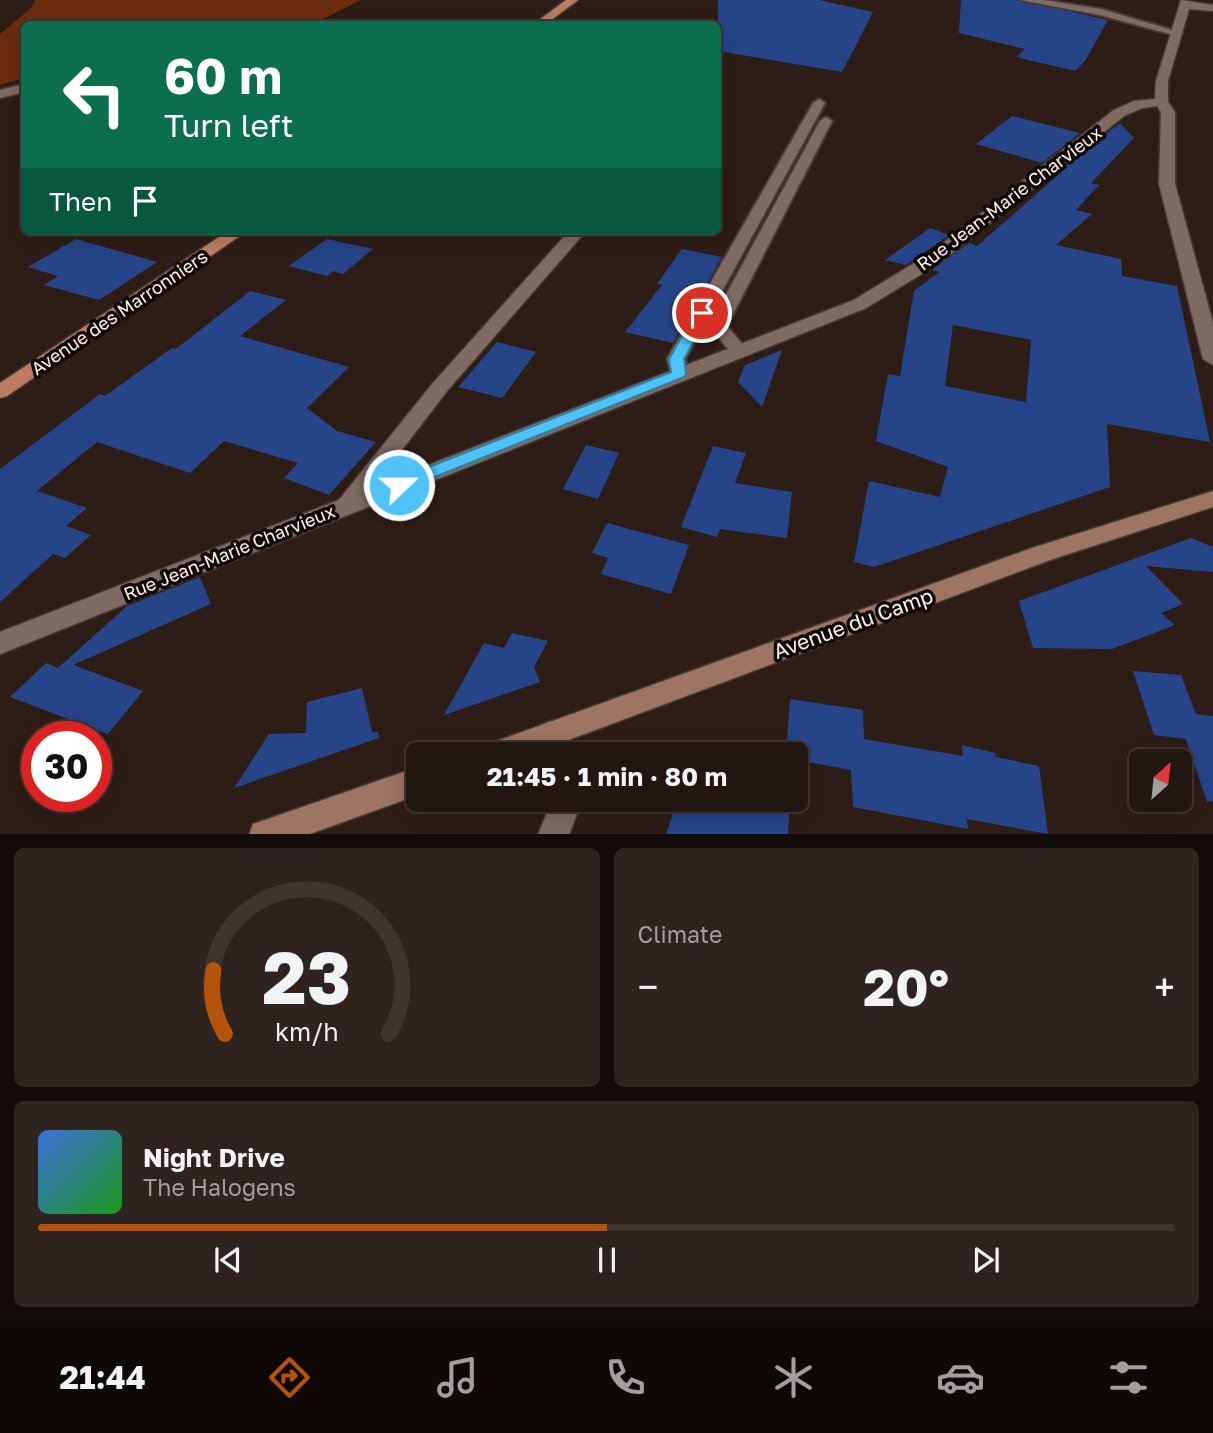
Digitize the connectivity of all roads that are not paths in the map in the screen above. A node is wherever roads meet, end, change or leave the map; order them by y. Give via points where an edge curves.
1 (573, 0) edge
2 (1026, 0) edge
3 (1185, 3) edge
4 (1213, 8) edge
5 (543, 21) edge
6 (1177, 33) junction
7 (21, 89) edge
8 (0, 94) edge
9 (1161, 102) junction
10 (819, 103) dead end
11 (826, 121) dead end
12 (233, 235) edge
13 (574, 235) edge
14 (739, 351) junction
15 (1213, 359) edge
16 (679, 374) junction
17 (0, 392) edge
18 (1213, 499) edge
19 (347, 505) junction
20 (0, 643) edge
21 (559, 742) edge
22 (406, 785) edge
23 (562, 812) edge
24 (267, 834) edge
25 (553, 834) edge

1 - 5 main road
2 - 6 lane via 1101,12
3 - 4 street
3 - 6 street
6 - 9 street via 1162,81
7 - 8 street
9 - 14 street, Rue Jean-Marie Charvieux via 1139,104 1119,113 935,258 860,304
9 - 15 street via 1168,112 1167,184
10 - 16 lane via 676,359
11 - 14 lane via 718,326
12 - 17 main road, Avenue des Marronniers
13 - 19 street via 440,387
14 - 16 street, Rue Jean-Marie Charvieux
16 - 19 street, Rue Jean-Marie Charvieux
18 - 21 main road, Avenue du Camp via 1041,554
19 - 20 street, Rue Jean-Marie Charvieux
22 - 24 main road
23 - 25 street

